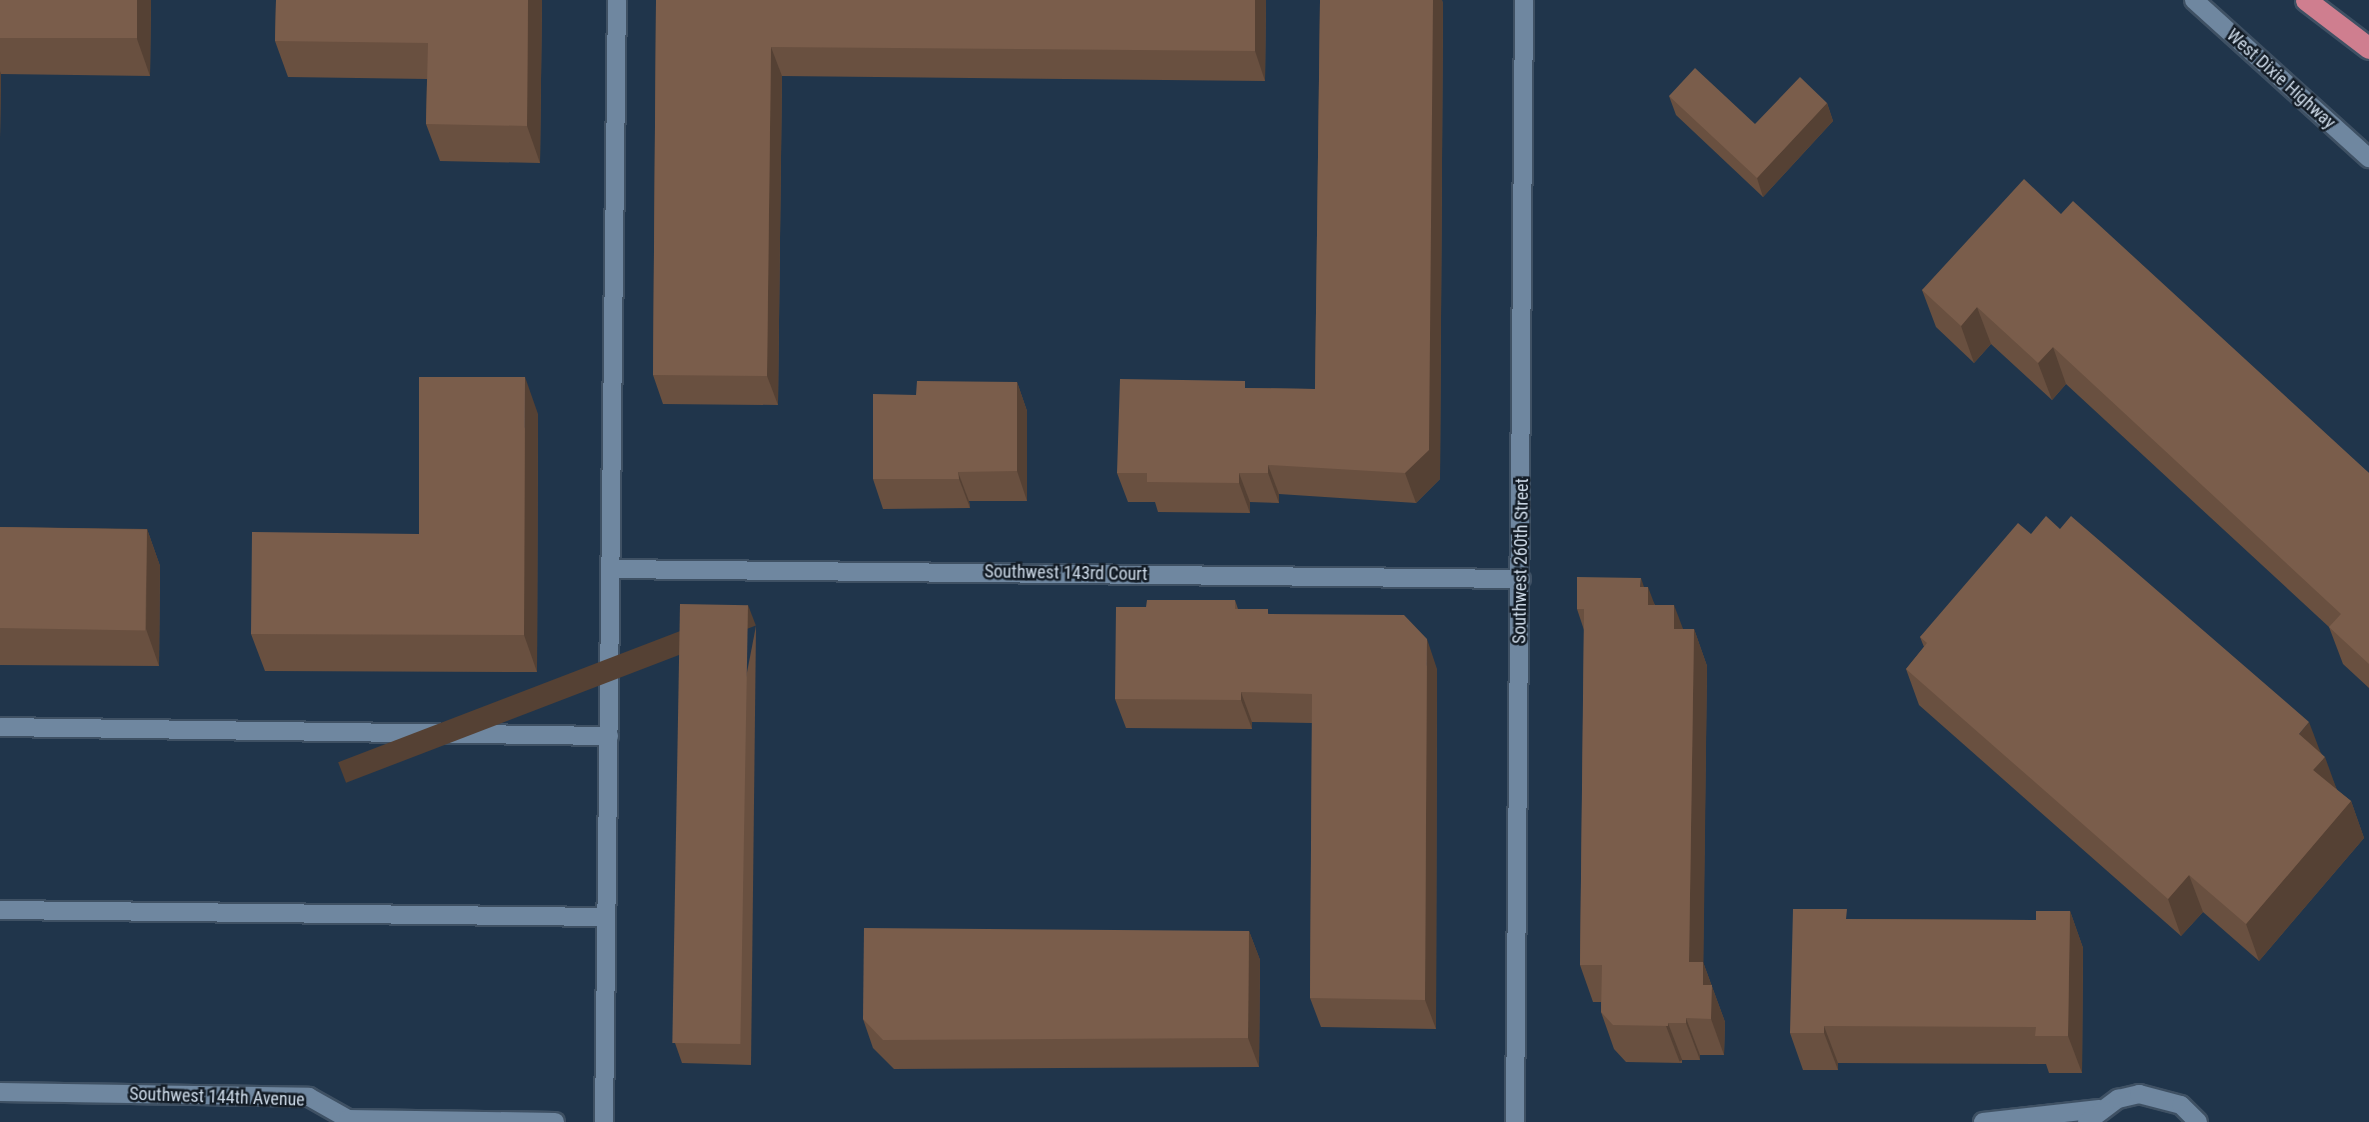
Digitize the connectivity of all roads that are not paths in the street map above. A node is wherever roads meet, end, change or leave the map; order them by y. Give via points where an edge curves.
1 (617, 0) edge
2 (1524, 0) edge
3 (2194, 0) edge
4 (2306, 0) edge
5 (2369, 48) edge
6 (2369, 158) edge
7 (611, 569) junction
8 (1521, 579) junction
9 (0, 727) edge
10 (609, 736) junction
11 (0, 910) edge
12 (606, 916) junction
13 (0, 1092) edge
14 (2093, 1116) edge
15 (346, 1121) edge
16 (555, 1122) edge
17 (604, 1122) edge
18 (1515, 1122) edge
19 (1983, 1122) edge
20 (2198, 1122) edge

1 - 7 street
2 - 8 street, Southwest 260th Street
3 - 6 street, West Dixie Highway
4 - 5 highway
7 - 8 street, Southwest 143rd Court
7 - 10 street
8 - 18 street, Southwest 260th Street
9 - 10 street
10 - 12 street
11 - 12 street
12 - 17 street
13 - 15 street, Southwest 144th Avenue via 309,1097
14 - 19 street
14 - 20 street via 2118,1099 2161,1096 2180,1105
15 - 16 street, Southwest 144th Avenue

